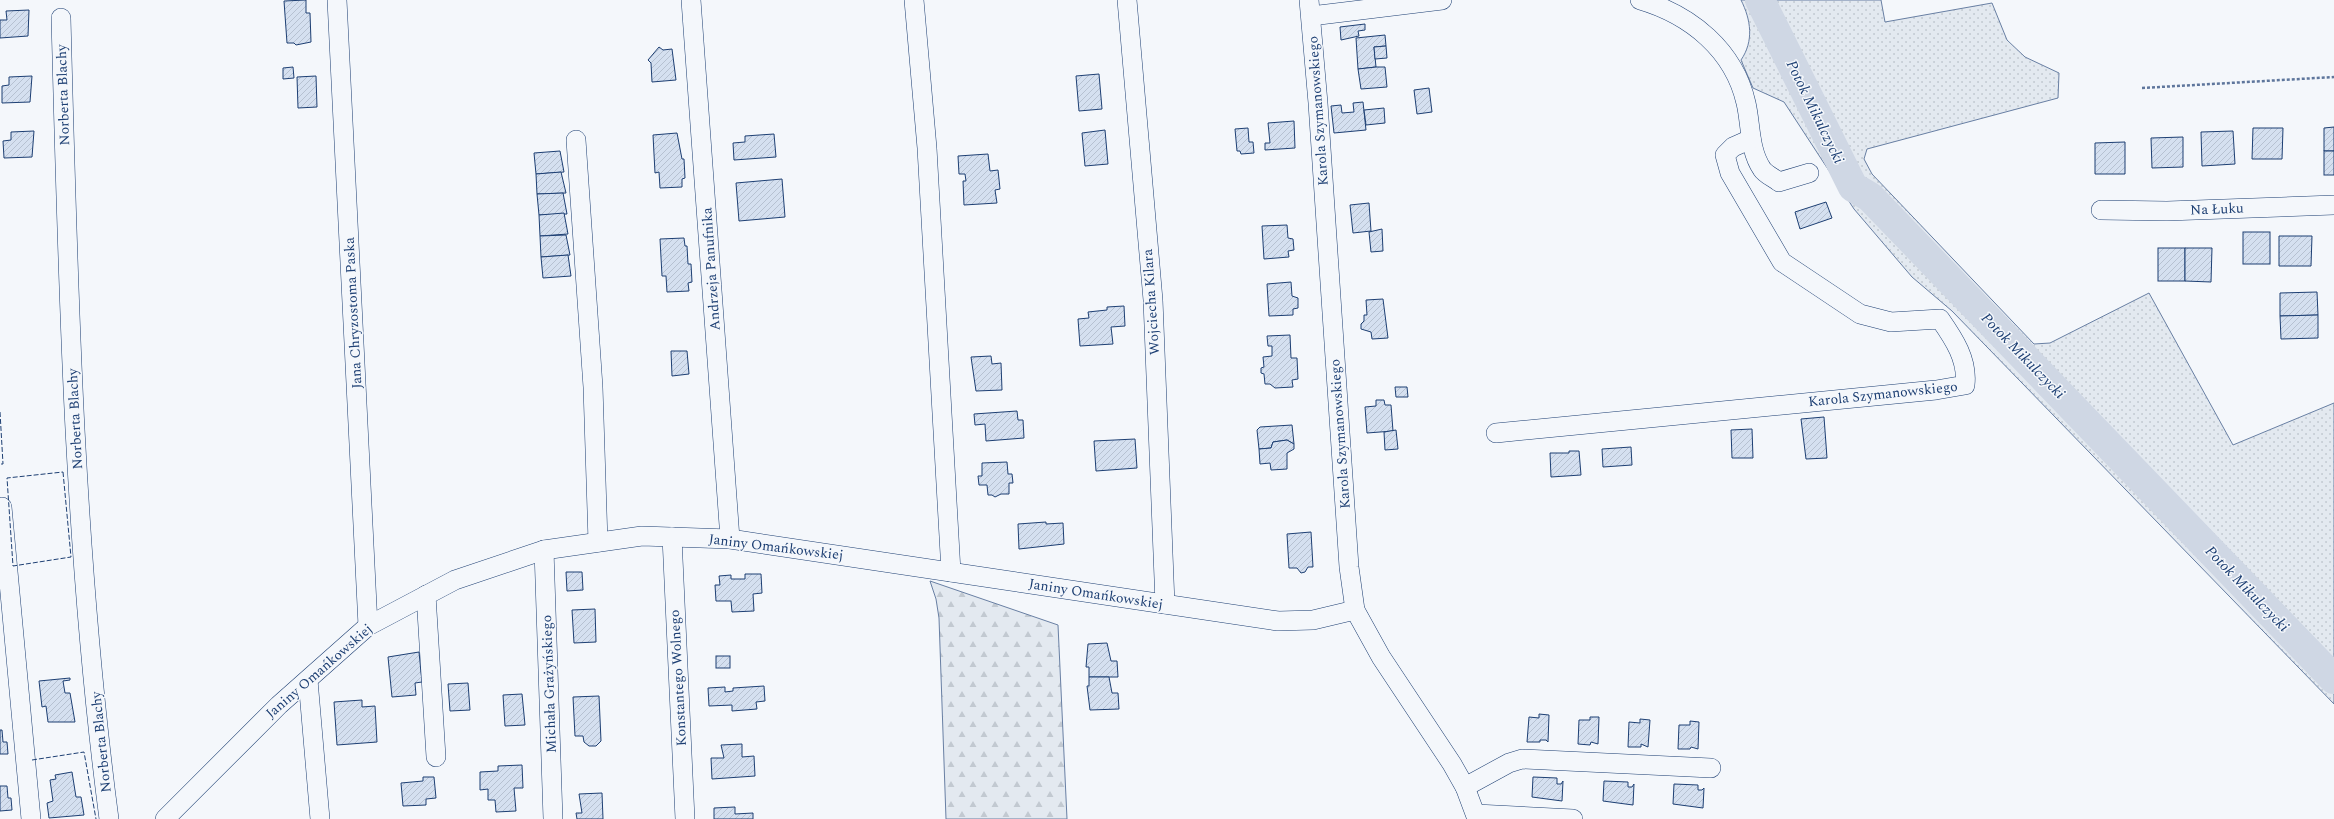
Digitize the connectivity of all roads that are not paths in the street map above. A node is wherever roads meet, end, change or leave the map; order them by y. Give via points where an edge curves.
1 (337, 0) edge
2 (691, 0) edge
3 (914, 0) edge
4 (1127, 0) edge
5 (1442, 0) edge
6 (1640, 0) edge
7 (1310, 8) edge
8 (61, 18) dead end
9 (1752, 139) junction
10 (576, 140) dead end
11 (1809, 173) dead end
12 (2334, 204) edge
13 (2101, 210) dead end
14 (1496, 433) dead end
15 (2, 507) dead end
16 (672, 537) junction
17 (730, 539) junction
18 (598, 542) junction
19 (544, 550) junction
20 (951, 572) junction
21 (426, 596) junction
22 (1165, 604) junction
23 (1355, 610) junction
24 (368, 626) junction
25 (308, 680) junction
26 (436, 757) dead end
27 (1711, 768) dead end
28 (1465, 787) junction
29 (1476, 816) edge
30 (31, 819) edge
31 (109, 819) edge
32 (164, 819) edge
33 (320, 819) edge
34 (553, 819) edge
35 (685, 819) edge
36 (1573, 819) edge

1 - 24 street, Jana Chryzostoma Paska
2 - 17 street, Andrzeja Panufnika
3 - 20 street via 927,148
4 - 22 street, Wojciecha Kilara via 1153,300
5 - 7 street, Karola Szymanowskiego
6 - 9 street via 1679,16 1710,37 1730,61 1746,104
7 - 23 street, Karola Szymanowskiego via 1349,559
8 - 31 street, Norberta Blachy via 67,262 75,441 98,732
9 - 11 street via 1762,169 1779,182
9 - 14 street, Karola Szymanowskiego via 1733,147 1725,155 1730,173 1782,262 1860,314 1891,322 1940,319 1954,338 1967,370 1965,385
10 - 18 street via 593,387
12 - 13 street, Na Łuku via 2167,211
15 - 30 street
16 - 17 street, Janiny Omańkowskiej
16 - 18 street, Janiny Omańkowskiej via 642,536
16 - 35 street, Konstantego Wolnego
17 - 20 street, Janiny Omańkowskiej
18 - 19 street, Janiny Omańkowskiej
19 - 21 street, Janiny Omańkowskiej via 455,580
19 - 34 street, Michała Grażyńskiego
20 - 22 street, Janiny Omańkowskiej
21 - 24 street, Janiny Omańkowskiej
21 - 26 street
22 - 23 street, Janiny Omańkowskiej via 1278,621 1313,620
23 - 28 street, Karola Szymanowskiego via 1381,657
24 - 25 street, Janiny Omańkowskiej
25 - 32 street, Janiny Omańkowskiej via 279,705
25 - 33 street
27 - 28 street via 1522,759 1509,763
28 - 29 street, Karola Szymanowskiego
29 - 36 street

